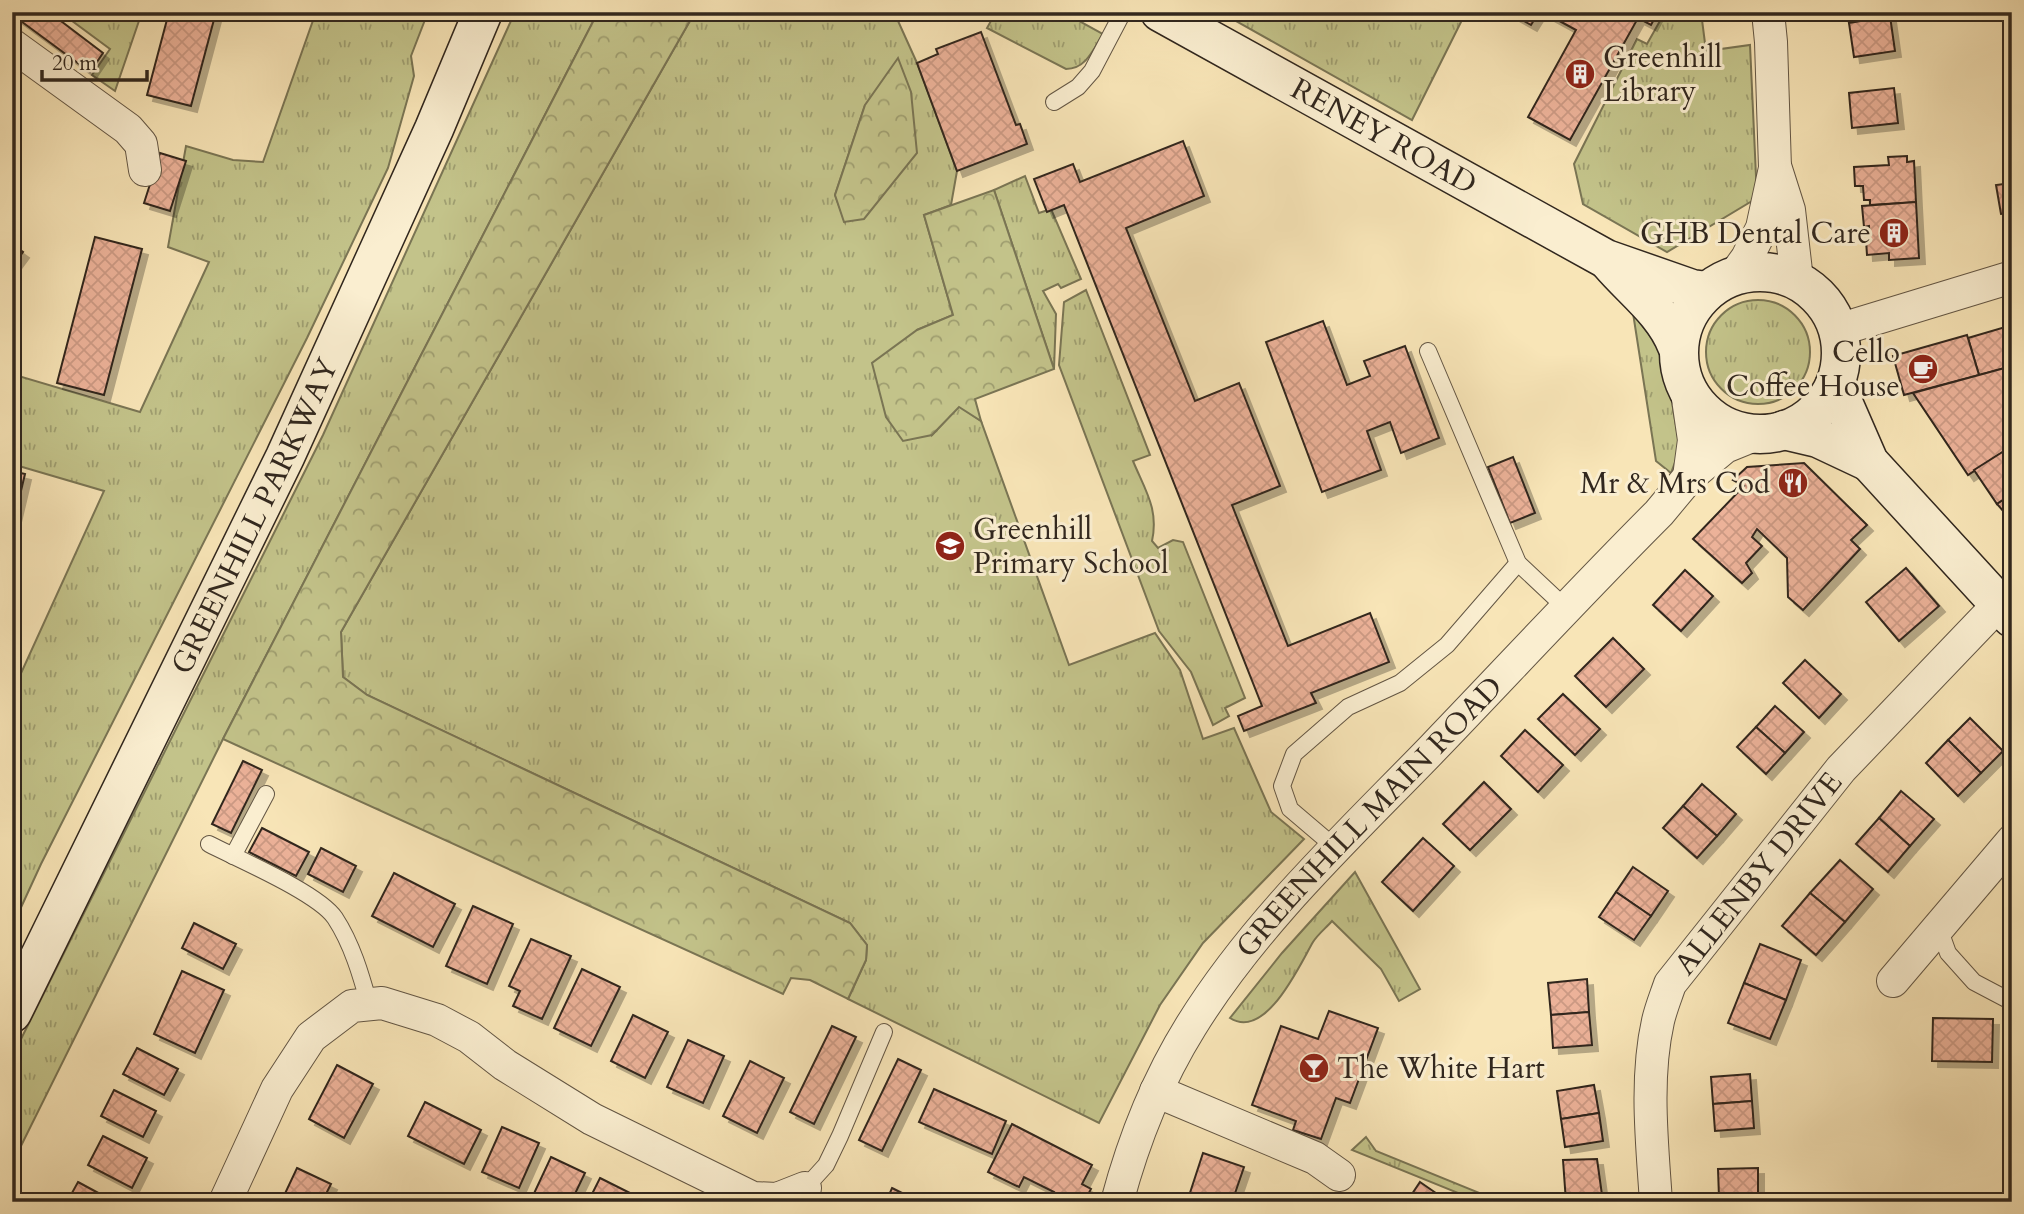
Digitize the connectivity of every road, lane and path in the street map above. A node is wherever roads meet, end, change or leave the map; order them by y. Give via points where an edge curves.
1 (483, 12) edge
2 (1123, 12) edge
3 (1160, 12) edge
4 (1768, 12) edge
5 (12, 45) edge
6 (1054, 103) dead end
7 (1776, 168) junction
8 (145, 170) dead end
9 (1606, 259) junction
10 (2012, 278) edge
11 (1797, 280) junction
12 (1721, 283) junction
13 (1838, 330) junction
14 (1677, 346) junction
15 (1428, 351) dead end
16 (1835, 384) junction
17 (1688, 392) junction
18 (1770, 432) junction
19 (1869, 462) junction
20 (1689, 477) junction
21 (1518, 563) junction
22 (1567, 609) junction
23 (2006, 611) edge
24 (266, 794) dead end
25 (2012, 841) edge
26 (209, 844) dead end
27 (1337, 849) junction
28 (233, 856) junction
29 (1939, 928) junction
30 (1892, 981) dead end
31 (2012, 1002) edge
32 (369, 1004) junction
33 (12, 1013) edge
34 (884, 1032) dead end
35 (1157, 1091) junction
36 (1339, 1175) dead end
37 (805, 1188) joint
38 (225, 1202) edge
39 (1117, 1202) edge
40 (1656, 1202) edge

1 - 33 street, GREENHILL PARKWAY via 285,457
2 - 6 lane via 1092,71
3 - 9 street, RENEY ROAD
4 - 7 street
5 - 8 street via 128,130 141,144
7 - 11 street via 1789,211
7 - 12 street via 1762,228 1747,258
9 - 12 street, RENEY ROAD via 1692,289
9 - 14 street, RENEY ROAD via 1659,314
10 - 13 street
11 - 12 street via 1755,271
11 - 13 street via 1815,292
12 - 14 street via 1693,307
13 - 16 street via 1840,367
14 - 17 street
15 - 21 lane
16 - 18 street via 1823,404 1805,420
16 - 19 street
17 - 18 street via 1717,421 1736,430
17 - 20 street via 1694,440
18 - 19 street via 1818,438
18 - 20 street, GREENHILL MAIN ROAD via 1726,447
19 - 23 street
20 - 22 street, GREENHILL MAIN ROAD
21 - 22 lane
21 - 27 lane via 1447,645 1400,683 1348,707 1294,754 1282,786 1290,809
22 - 27 street, GREENHILL MAIN ROAD
23 - 40 street, ALLENBY DRIVE via 1841,769 1670,984 1658,1019 1652,1064
24 - 28 lane
25 - 29 street
26 - 28 lane
27 - 35 street, GREENHILL MAIN ROAD via 1227,972 1190,1027
28 - 32 lane via 308,895 334,917 359,967
29 - 30 street
29 - 31 lane via 1948,953 1974,982
32 - 37 street via 382,1003 437,1020 592,1119 753,1198 778,1199
32 - 38 street via 352,1006 311,1037 277,1090
34 - 37 lane via 841,1136
35 - 36 street via 1315,1158
35 - 39 street, GREENHILL MAIN ROAD

